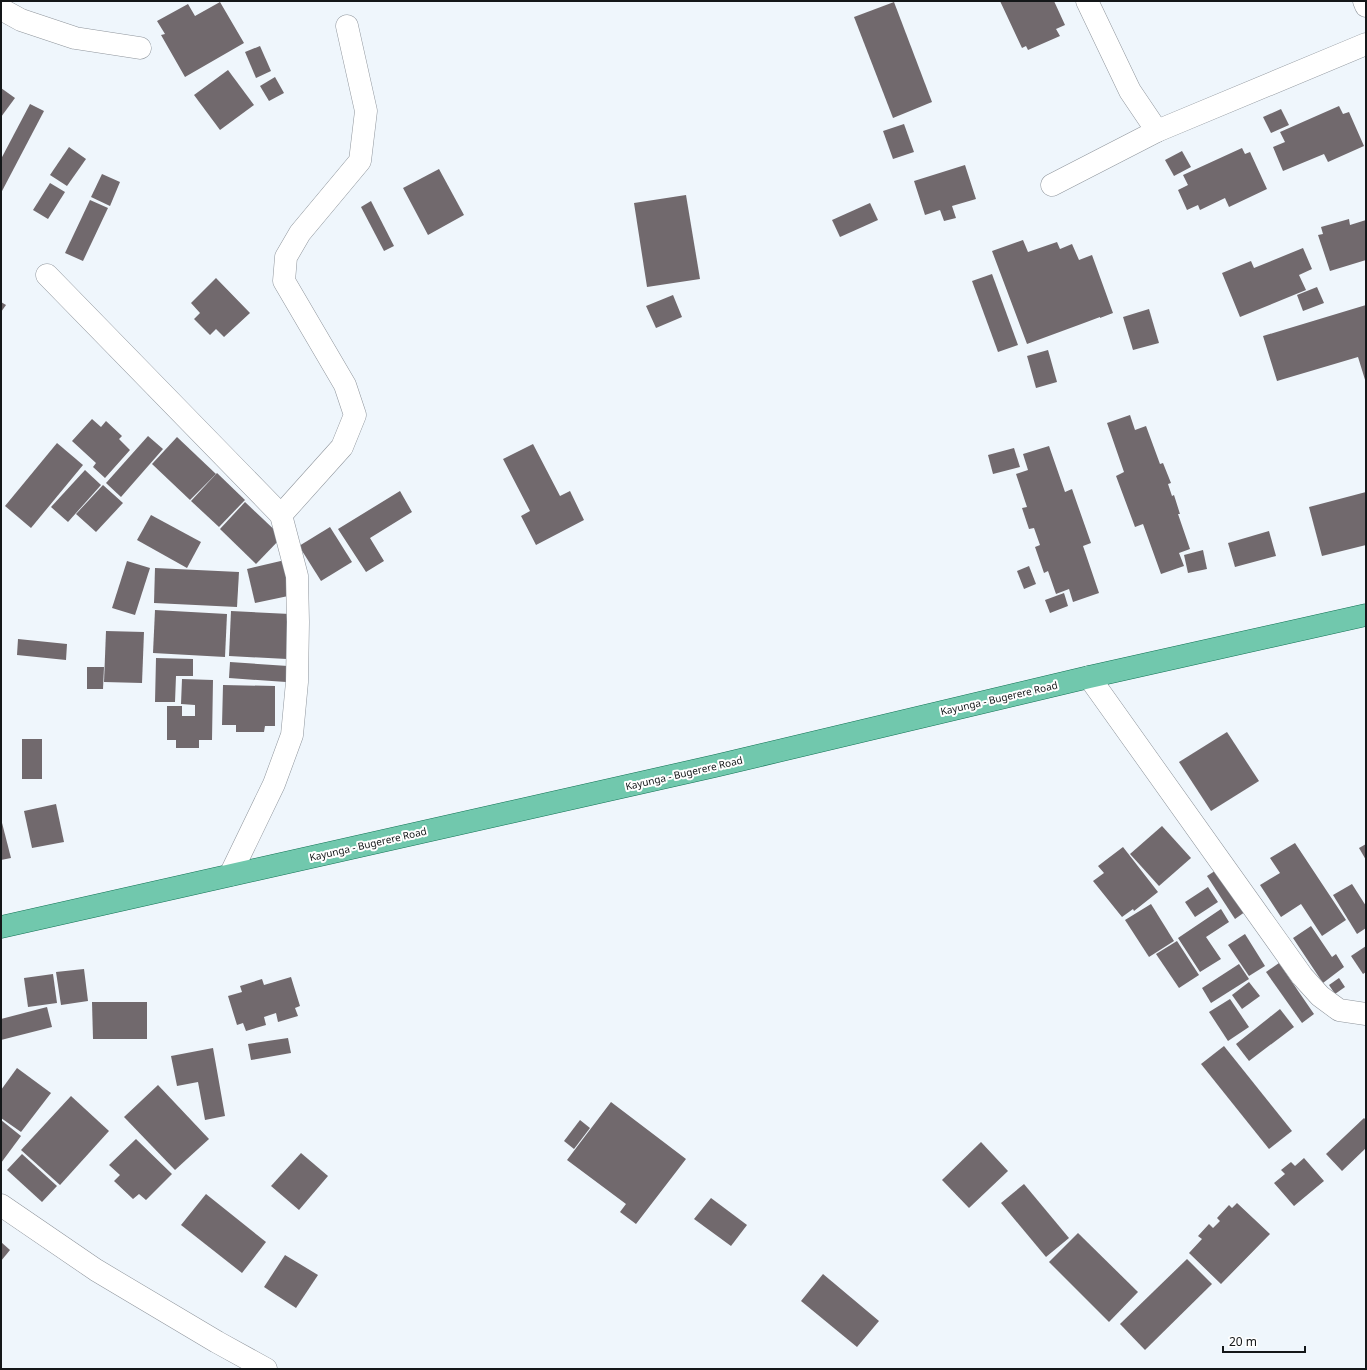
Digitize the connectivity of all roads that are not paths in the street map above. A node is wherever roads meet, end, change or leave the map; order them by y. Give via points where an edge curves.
1 (1087, 1) edge
2 (1364, 1) edge
3 (1366, 6) edge
4 (1, 8) edge
5 (347, 26) dead end
6 (1366, 44) edge
7 (140, 48) dead end
8 (1157, 131) junction
9 (1052, 185) dead end
10 (47, 275) dead end
11 (281, 515) junction
12 (1366, 615) edge
13 (1090, 676) junction
14 (230, 875) junction
15 (1, 927) edge
16 (1366, 1014) edge
17 (1, 1205) edge
18 (266, 1369) edge

1 - 8 street via 1130,91
2 - 3 street
4 - 7 street via 21,20 75,38
5 - 11 street via 366,111 360,162 300,233 286,257 284,281 345,385 355,415 342,447
6 - 8 street
8 - 9 street
10 - 11 street
11 - 14 street via 297,576 297,682 292,735 274,784
12 - 13 main road, Kayunga - Bugerere Road
13 - 14 main road, Kayunga - Bugerere Road via 715,766
13 - 16 street via 1302,976 1320,996 1339,1010
14 - 15 main road, Kayunga - Bugerere Road
17 - 18 street via 96,1270

